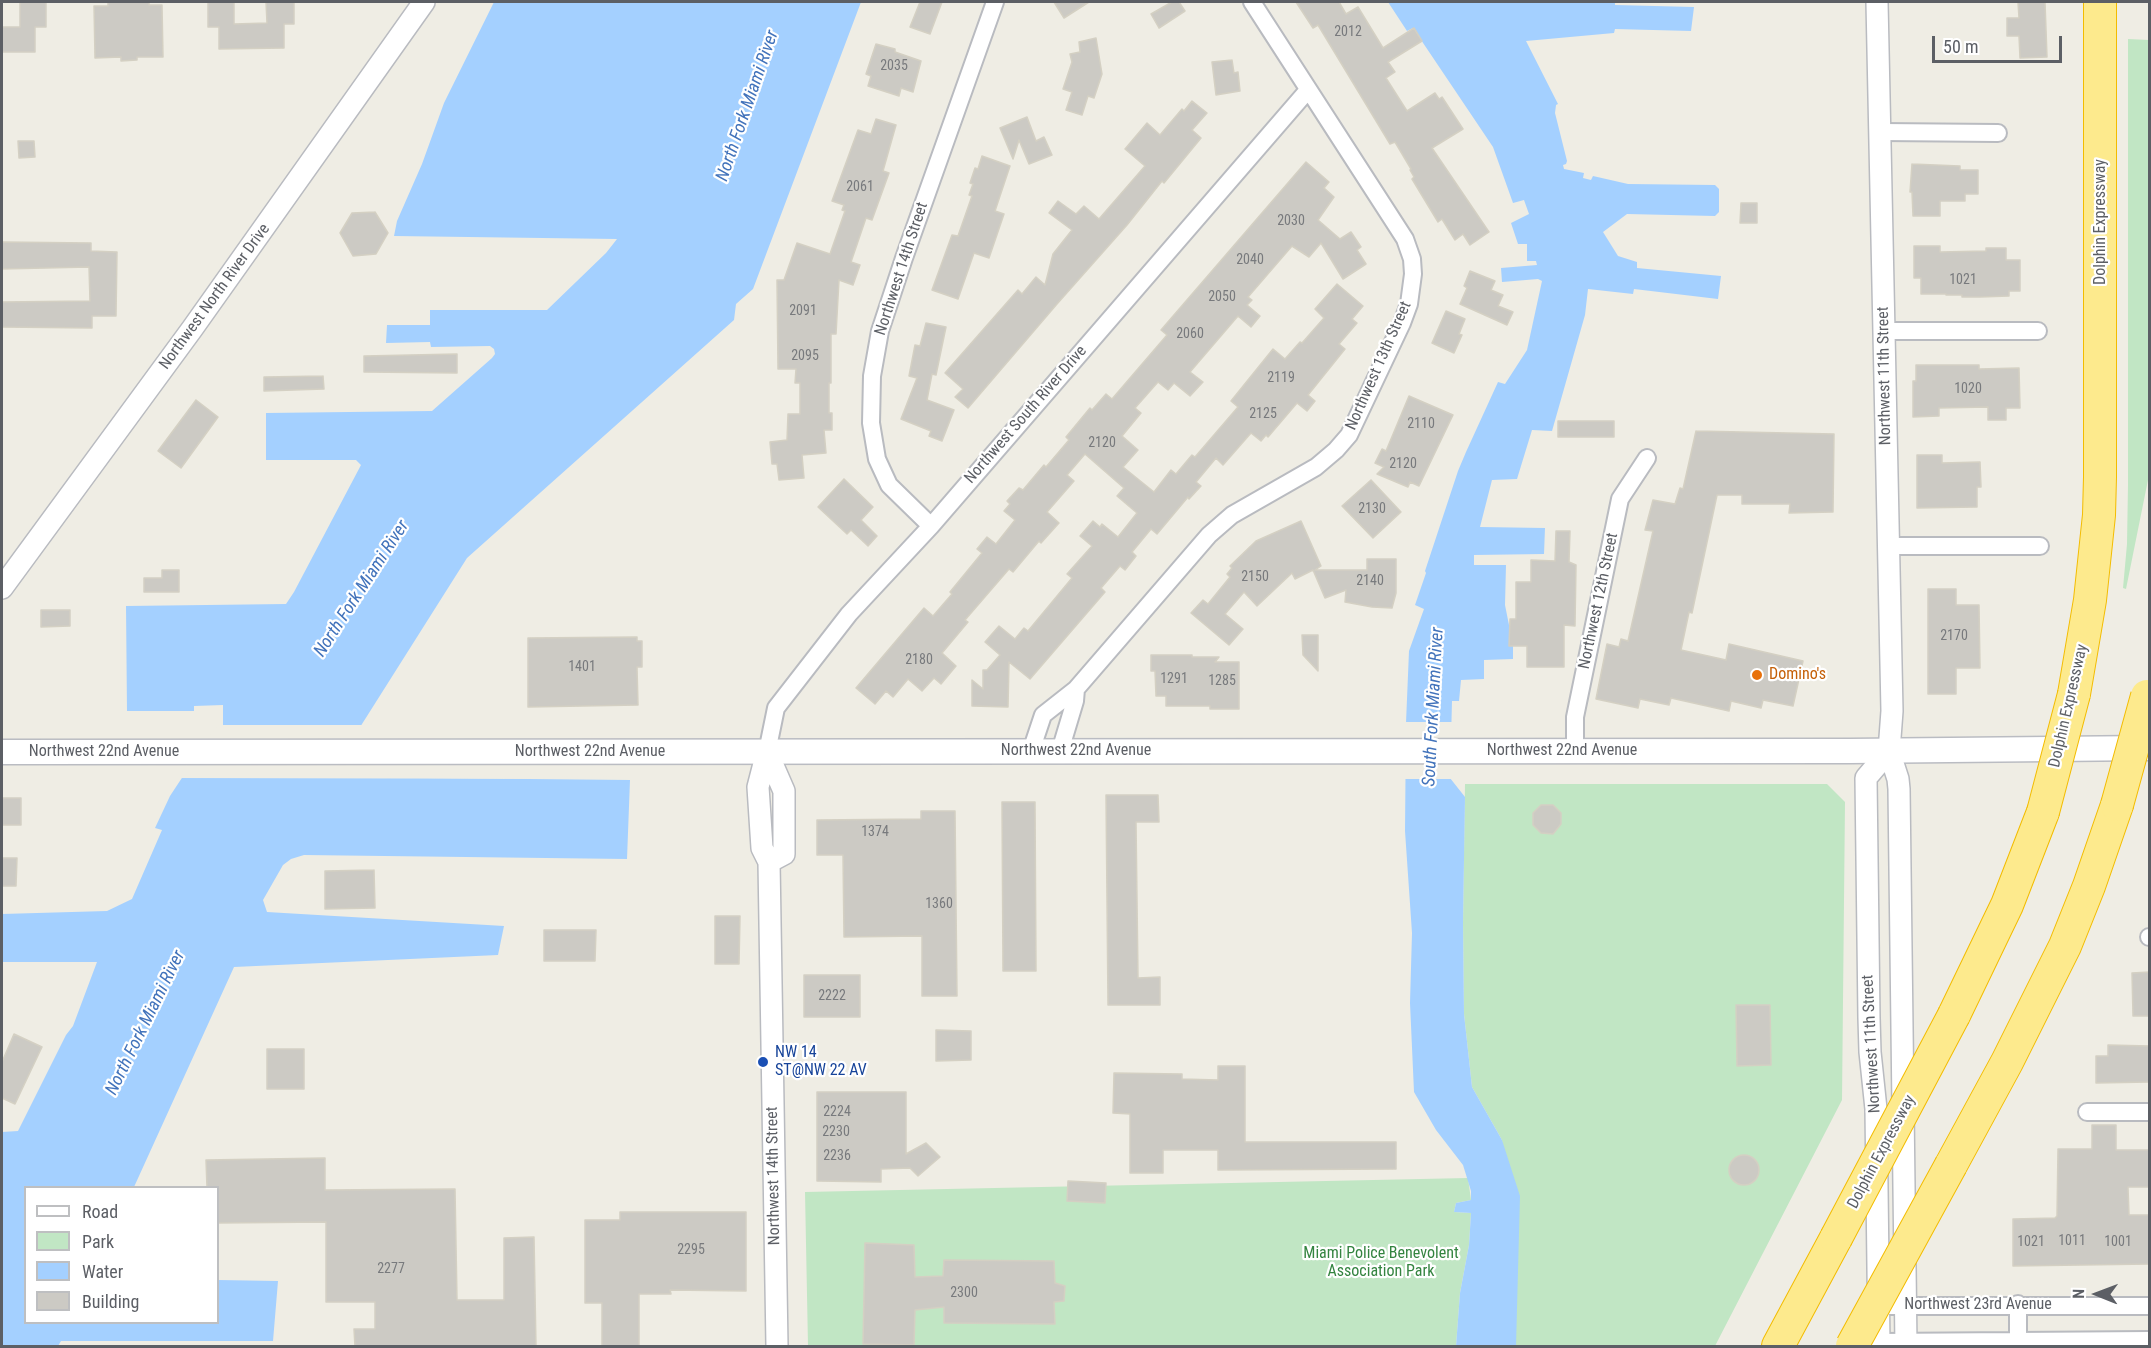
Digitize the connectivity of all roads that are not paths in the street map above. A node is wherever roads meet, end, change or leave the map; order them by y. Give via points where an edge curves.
1 (424, 2) edge
2 (995, 2) edge
3 (1252, 2) edge
4 (1877, 2) edge
5 (2100, 2) edge
6 (1308, 90) junction
7 (1881, 132) junction
8 (1998, 133) dead end
9 (1884, 331) junction
10 (2038, 331) dead end
11 (1647, 458) dead end
12 (931, 526) junction
13 (1888, 546) junction
14 (2040, 546) dead end
15 (2, 588) edge
16 (2149, 687) edge
17 (1076, 689) junction
18 (2150, 748) edge
19 (1575, 750) junction
20 (1031, 751) junction
21 (1060, 751) junction
22 (1889, 751) junction
23 (2, 752) edge
24 (767, 752) junction
25 (2087, 1112) dead end
26 (2150, 1112) edge
27 (2018, 1304) junction
28 (1906, 1305) junction
29 (2150, 1305) edge
30 (1878, 1306) junction
31 (2150, 1340) edge
32 (2018, 1341) junction
33 (1906, 1344) edge
34 (1870, 1345) edge
35 (777, 1347) edge
36 (1778, 1347) edge

1 - 15 street, Northwest North River Drive
2 - 12 street, Northwest 14th Street via 900,268 880,331 872,376 871,423 877,459 889,485
3 - 6 street, Northwest 13th Street
4 - 7 street, Northwest 11th Street
5 - 36 highway, Dolphin Expressway, bridge via 2099,515 2074,694 2043,812 2007,905 1954,1015
6 - 12 street, Northwest South River Drive
6 - 17 street, Northwest 13th Street via 1405,239 1413,274 1402,323 1349,435 1336,450 1316,467 1220,524
7 - 8 street
7 - 9 street, Northwest 11th Street
9 - 10 street
9 - 13 street, Northwest 11th Street
11 - 19 street, Northwest 12th Street via 1620,499 1575,717
12 - 24 street, Northwest South River Drive via 849,614 782,699 772,718
13 - 14 street
13 - 22 street, Northwest 11th Street via 1892,711
16 - 34 highway, bridge via 2117,805 2065,946 1951,1165
17 - 20 street, Northwest 13th Street via 1043,715
17 - 21 street, Northwest 13th Street
18 - 22 main road, Northwest 22nd Avenue
19 - 21 main road, Northwest 22nd Avenue
19 - 22 main road, Northwest 22nd Avenue
20 - 21 main road, Northwest 22nd Avenue
20 - 24 main road, Northwest 22nd Avenue
22 - 28 street, Northwest 11th Street via 1899,789
22 - 30 street, Northwest 11th Street via 1866,778
23 - 24 main road, Northwest 22nd Avenue
24 - 35 street, Northwest 14th Street via 784,791 784,854 769,862
25 - 26 street
27 - 28 street, Northwest 23rd Avenue
27 - 29 street, Northwest 23rd Avenue
27 - 32 street
28 - 30 street, Northwest 23rd Avenue
28 - 33 street, Northwest 11th Street
30 - 34 street, Northwest 11th Street
31 - 32 street
32 - 33 street
33 - 34 street

